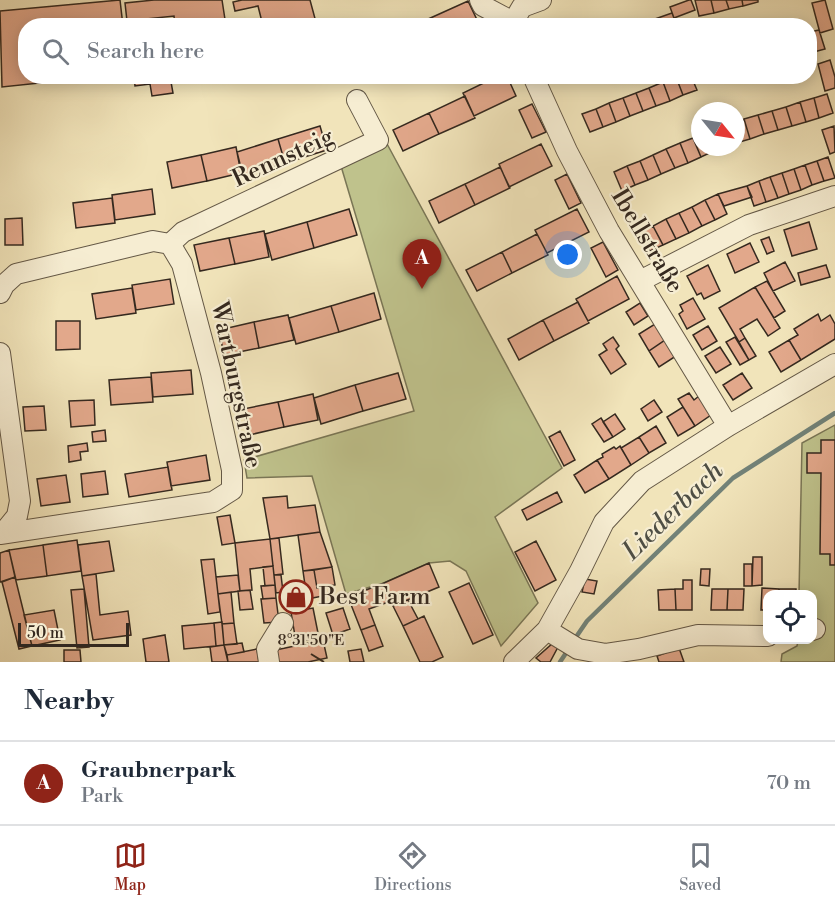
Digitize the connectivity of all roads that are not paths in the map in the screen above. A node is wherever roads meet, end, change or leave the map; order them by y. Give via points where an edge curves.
1 (480, 0) edge
2 (541, 0) edge
3 (503, 18) edge
4 (516, 18) edge
5 (537, 84) edge
6 (357, 100) dead end
7 (835, 196) edge
8 (170, 244) junction
9 (640, 281) junction
10 (0, 293) edge
11 (0, 353) edge
12 (835, 364) edge
13 (728, 426) junction
14 (2, 533) edge
15 (283, 623) dead end
16 (763, 636) edge
17 (563, 640) junction
18 (608, 658) edge
19 (269, 662) edge
20 (514, 662) edge

1 - 3 street
2 - 4 street via 522,7
5 - 9 street, Ibellstraße via 597,210
6 - 8 street, Rennsteig via 378,140 183,232
7 - 9 street via 749,225
8 - 10 street via 153,241 16,274
8 - 14 street, Wartburgstraße via 182,264 211,373 232,470 232,490 213,502
9 - 13 street, Ibellstraße
11 - 14 street, Wartburgstraße via 20,501 17,516
12 - 13 street
13 - 17 street via 642,481 604,522 580,572
15 - 19 street via 267,649
16 - 18 street via 698,634
17 - 18 street
17 - 20 street

